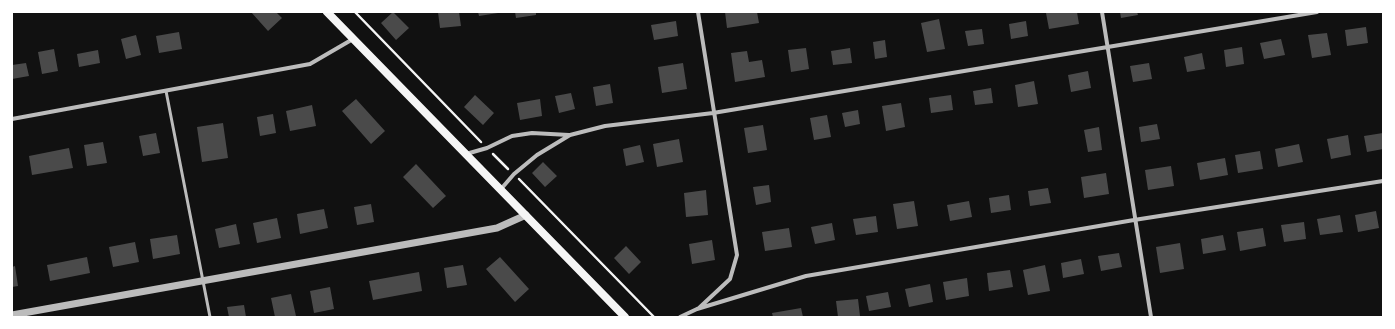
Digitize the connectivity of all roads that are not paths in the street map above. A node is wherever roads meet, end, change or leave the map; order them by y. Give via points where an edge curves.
1 (327, 12) edge
2 (698, 12) edge
3 (1102, 12) edge
4 (1318, 12) edge
5 (354, 38) junction
6 (1108, 48) junction
7 (166, 91) junction
8 (713, 113) junction
9 (12, 120) edge
10 (570, 135) junction
11 (466, 154) junction
12 (1383, 181) edge
13 (501, 189) junction
14 (526, 215) junction
15 (1134, 220) junction
16 (204, 281) junction
17 (697, 310) junction
18 (12, 315) edge
19 (210, 317) edge
20 (625, 317) edge
21 (680, 317) edge
22 (1151, 317) edge

1 - 5 main road
2 - 8 street
3 - 6 street
4 - 6 street
5 - 7 street via 310,64
5 - 11 main road
6 - 8 street
6 - 15 street
7 - 9 street
7 - 16 lane
8 - 10 street via 605,126
8 - 17 street via 737,255 730,279
10 - 11 street via 532,133 512,136 487,148
10 - 13 street via 537,155
11 - 13 main road
12 - 15 street
13 - 14 main road
14 - 16 street via 497,228
14 - 20 main road
15 - 17 street via 806,276
15 - 22 street
16 - 18 street
16 - 19 lane
17 - 21 street

